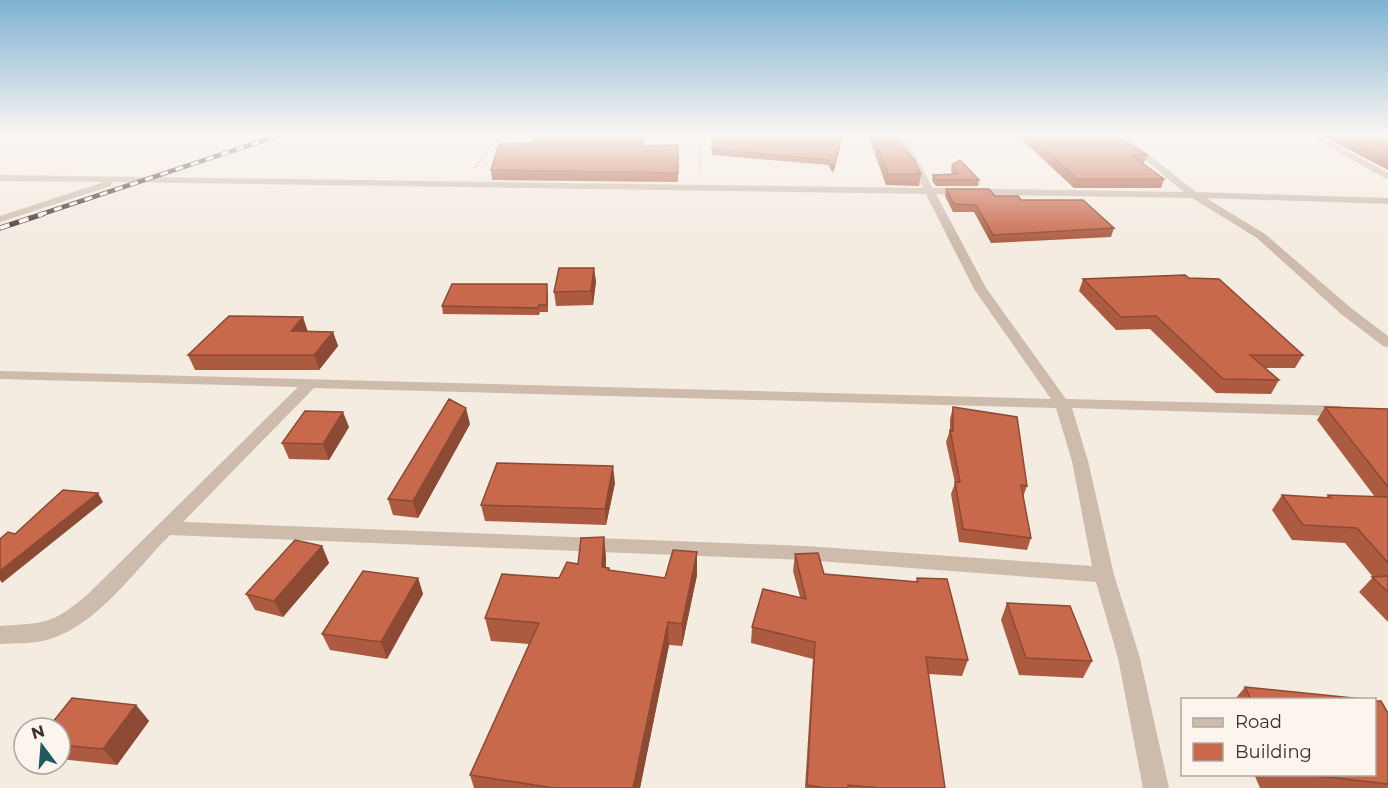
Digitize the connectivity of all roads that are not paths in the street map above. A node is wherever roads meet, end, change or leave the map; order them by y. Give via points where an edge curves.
1 (918, 172) edge
2 (1165, 172) edge
3 (0, 178) edge
4 (122, 180) junction
5 (928, 192) junction
6 (1194, 195) junction
7 (1388, 201) edge
8 (0, 219) edge
9 (1388, 343) edge
10 (0, 375) edge
11 (309, 385) junction
12 (1063, 405) junction
13 (1353, 411) edge
14 (165, 528) junction
15 (1104, 576) junction
16 (0, 635) edge
17 (1156, 788) edge

1 - 5 street
2 - 6 street
3 - 4 street
4 - 5 street
4 - 8 street
5 - 6 street
5 - 12 street via 980,289
6 - 7 street
6 - 9 street via 1261,236
10 - 11 street
11 - 12 street
11 - 14 street
12 - 13 street
12 - 15 street via 1080,461
14 - 15 street via 805,553
14 - 16 street via 94,601 69,621 44,633
15 - 17 street via 1129,658

